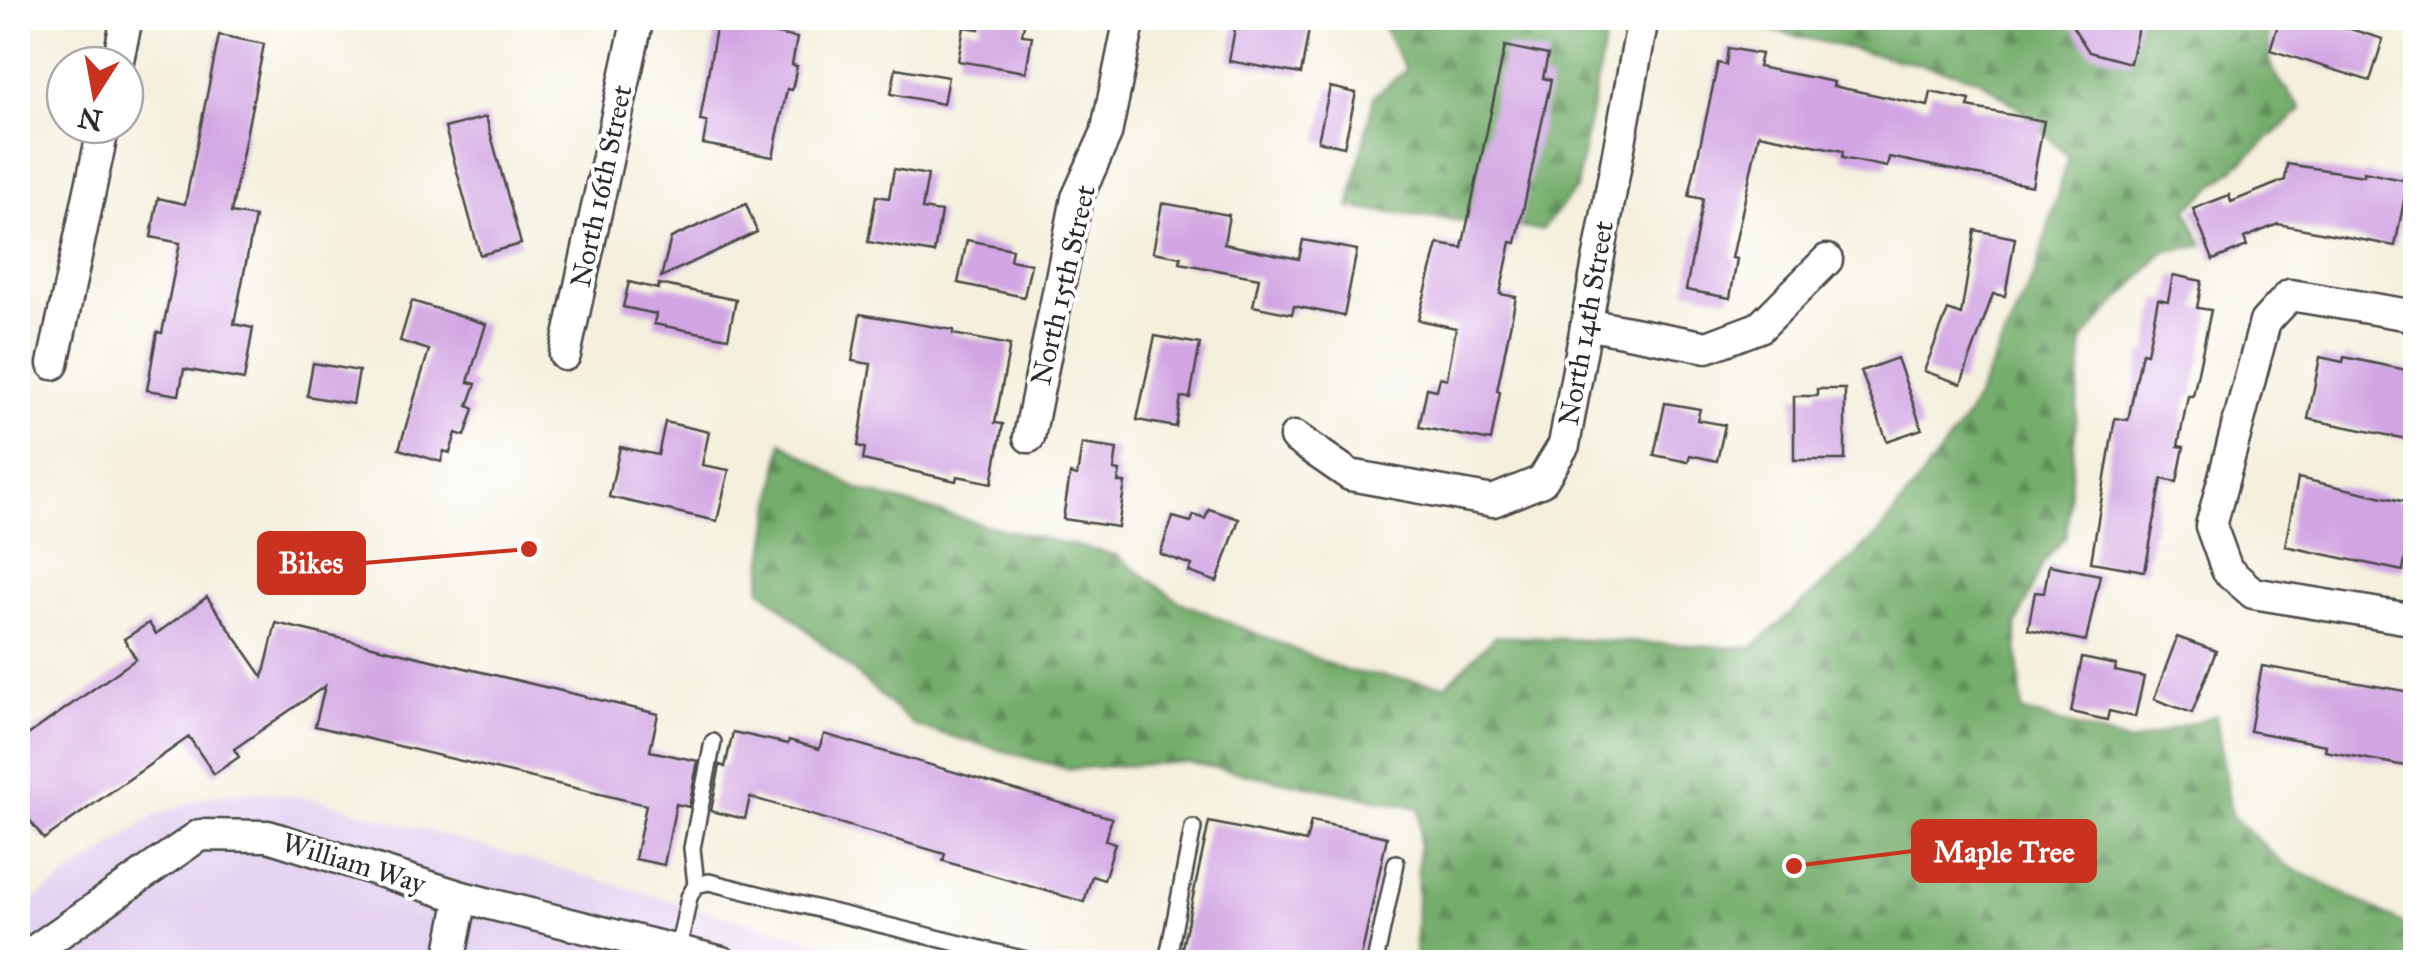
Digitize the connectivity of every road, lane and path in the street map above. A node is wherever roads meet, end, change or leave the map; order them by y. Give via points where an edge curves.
1 (127, 18) edge
2 (638, 18) edge
3 (1130, 18) edge
4 (1644, 18) edge
5 (121, 45) edge
6 (100, 145) edge
7 (1827, 260) dead end
8 (2416, 316) edge
9 (1586, 324) junction
10 (565, 355) dead end
11 (53, 364) dead end
12 (1295, 437) dead end
13 (1029, 438) dead end
14 (2416, 620) edge
15 (713, 742) dead end
16 (1193, 828) dead end
17 (1396, 863) dead end
18 (696, 885) junction
19 (462, 897) junction
20 (678, 951) junction
21 (18, 962) edge
22 (449, 962) edge
23 (722, 962) edge
24 (1034, 962) edge
25 (1167, 962) edge
26 (1375, 962) edge

1 - 5 street
2 - 10 street, North 16th Street
3 - 13 street, North 15th Street via 1106,134 1077,198
4 - 9 street, North 14th Street
6 - 11 street
7 - 9 street via 1760,327 1707,347
8 - 14 street via 2290,295 2265,322 2211,526 2226,570 2253,593
9 - 12 street, North 14th Street via 1564,446 1542,481 1493,501 1350,475
15 - 18 lane via 692,848
16 - 25 lane
17 - 26 lane
18 - 20 lane
18 - 24 lane via 745,890
19 - 20 street, William Way
19 - 21 street, William Way via 268,836 200,835
19 - 22 street
20 - 23 street, William Way

